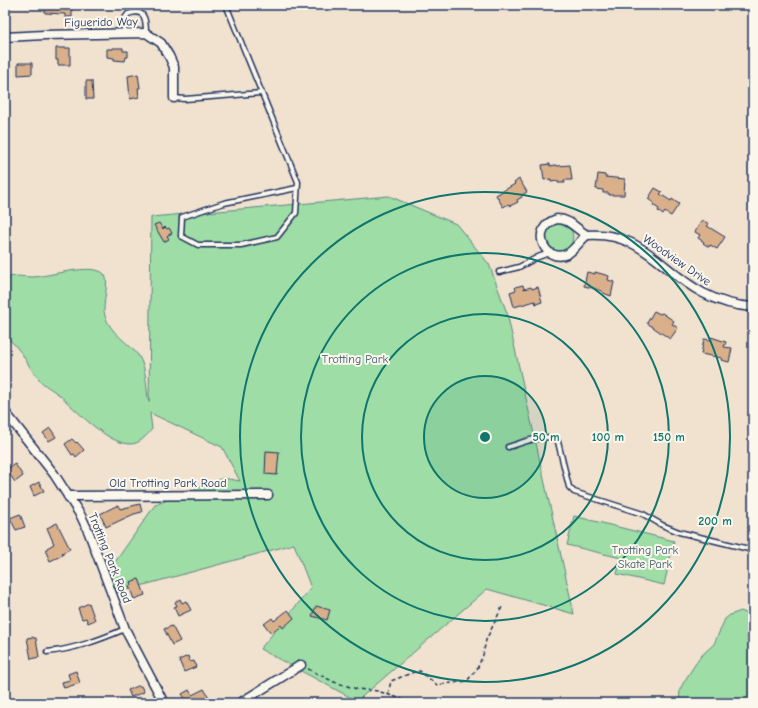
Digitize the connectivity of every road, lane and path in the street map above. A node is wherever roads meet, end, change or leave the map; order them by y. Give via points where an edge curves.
1 (226, 5) edge
2 (146, 33) junction
3 (124, 34) junction
4 (5, 38) edge
5 (262, 93) junction
6 (174, 98) joint
7 (297, 188) junction
8 (587, 235) junction
9 (550, 253) junction
10 (499, 272) dead end
11 (753, 307) edge
12 (5, 412) edge
13 (508, 447) dead end
14 (268, 495) dead end
15 (68, 496) junction
16 (753, 550) edge
17 (502, 607) dead end
18 (125, 629) junction
19 (47, 652) dead end
20 (301, 665) joint
21 (388, 694) junction
22 (164, 703) edge
23 (240, 703) edge
24 (408, 703) edge

1 - 5 lane
2 - 3 street, Figuerido Way
2 - 3 lane via 143,15 133,12 125,18
2 - 6 street, Figuerido Way via 161,43 174,67
3 - 4 street, Figuerido Way
5 - 6 lane
5 - 7 lane via 298,182
7 - 7 lane via 224,203 182,217 181,236 198,245 241,246 277,237 296,213
8 - 9 street via 569,253
8 - 9 street via 567,220 552,220 545,226 541,236 543,245
8 - 11 street, Woodview Drive via 607,236 626,241 649,252 702,293 733,304
9 - 10 lane via 519,267
12 - 15 street, Trotting Park Road
13 - 16 lane via 542,437 552,437 558,442 569,487 574,492 643,514 679,532
14 - 15 street, Old Trotting Park Road
15 - 18 street, Trotting Park Road via 89,533
17 - 21 path via 486,640 477,669 467,681 437,685 420,671 391,681
18 - 19 lane via 76,648
18 - 22 street, Trotting Park Road
20 - 21 path via 334,682
20 - 23 street
21 - 24 path

